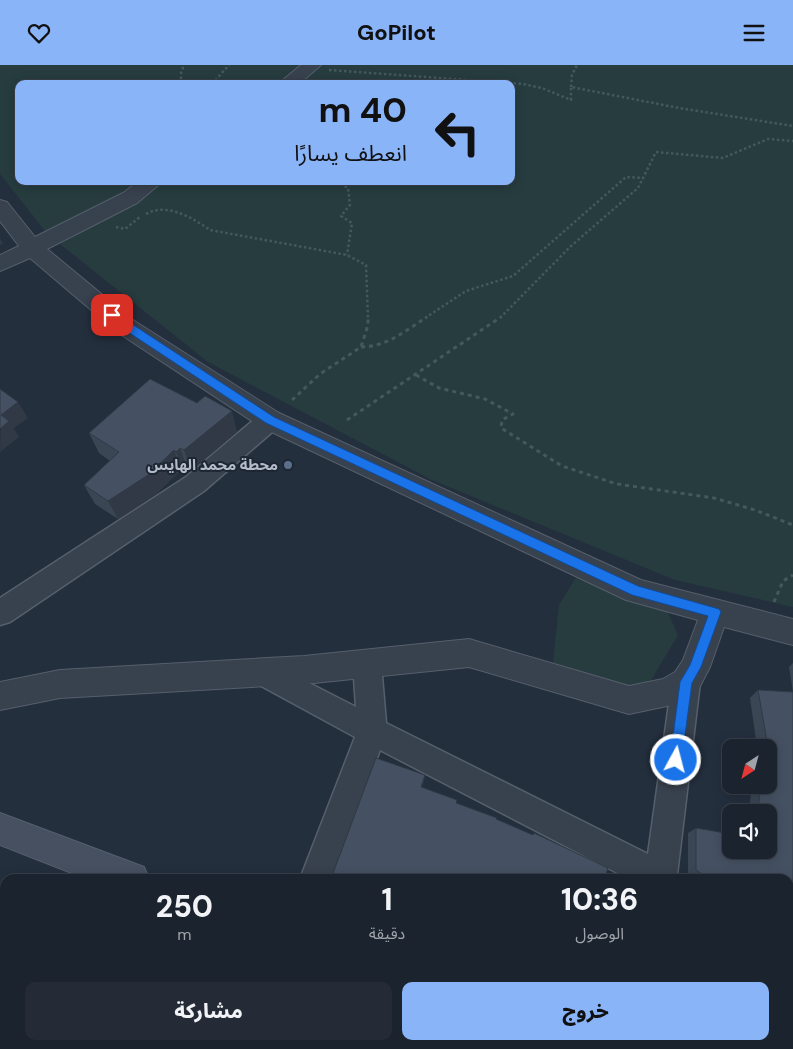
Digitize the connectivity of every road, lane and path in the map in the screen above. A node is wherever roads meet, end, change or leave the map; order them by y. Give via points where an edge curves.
1 (184, 65) edge
2 (229, 65) edge
3 (577, 65) edge
4 (320, 67) edge
5 (181, 80) edge
6 (216, 80) edge
7 (294, 80) edge
8 (475, 80) edge
9 (515, 83) edge
10 (571, 87) junction
11 (793, 126) edge
12 (793, 141) edge
13 (643, 178) junction
14 (148, 185) edge
15 (342, 185) edge
16 (0, 207) edge
17 (168, 211) dead end
18 (32, 248) junction
19 (347, 255) junction
20 (0, 264) edge
21 (361, 347) junction
22 (416, 375) junction
23 (292, 400) dead end
24 (270, 420) junction
25 (347, 420) dead end
26 (793, 525) edge
27 (793, 575) edge
28 (715, 612) junction
29 (0, 613) edge
30 (764, 625) junction
31 (793, 632) edge
32 (367, 663) junction
33 (264, 673) junction
34 (686, 682) junction
35 (0, 696) edge
36 (372, 731) junction
37 (0, 829) edge
38 (119, 874) edge
39 (318, 874) edge
40 (654, 874) edge
41 (662, 874) edge

1 - 5 path
2 - 6 path
3 - 10 path
4 - 7 street
4 - 8 path
9 - 10 path via 542,88 571,100
10 - 11 path
12 - 13 path via 768,139 723,158 656,152
13 - 21 path via 626,177 513,276 466,291 394,338 374,347
13 - 22 path via 638,188 571,246 497,321
14 - 18 street via 130,198
15 - 19 path via 348,188 350,205 341,216 352,223
16 - 18 street
17 - 19 path via 192,218 210,230
18 - 20 street
18 - 24 street via 125,326
19 - 21 path via 366,265 368,274 368,325
21 - 23 path via 320,374
22 - 25 path
22 - 26 path via 438,389 486,399 513,414 502,420 501,429 562,466 617,484 714,498
24 - 28 street via 636,591
24 - 29 street via 195,484
27 - 30 path via 783,581
28 - 30 street
28 - 34 street via 695,667
30 - 31 street
32 - 33 street
32 - 34 street via 469,653 628,699 667,692
32 - 36 street
33 - 35 street via 60,684
33 - 36 street
34 - 41 street
36 - 39 street
36 - 40 street
37 - 38 main road

